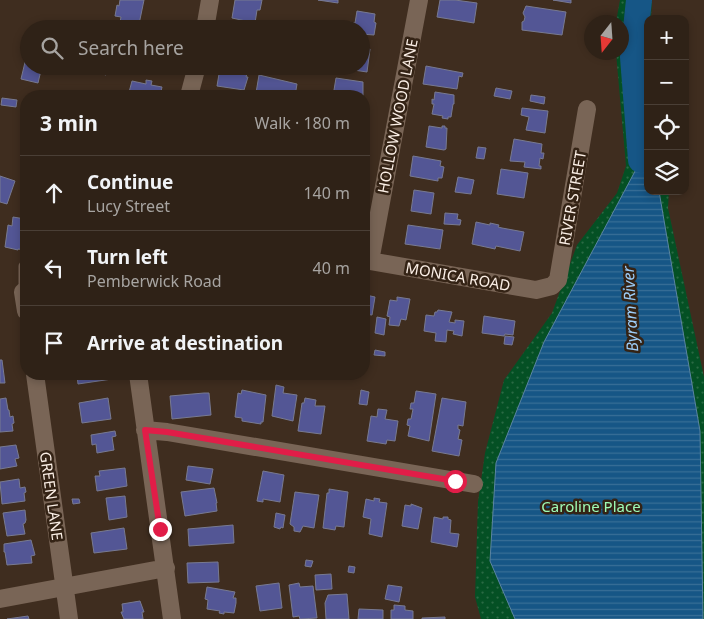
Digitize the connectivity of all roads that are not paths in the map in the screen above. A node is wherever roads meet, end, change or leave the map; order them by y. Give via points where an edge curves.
1 (210, 0) edge
2 (419, 0) edge
3 (207, 20) edge
4 (195, 75) edge
5 (191, 90) edge
6 (587, 109) dead end
7 (370, 245) edge
8 (370, 261) edge
9 (552, 286) joint
10 (37, 380) edge
11 (139, 380) edge
12 (145, 430) junction
13 (474, 484) dead end
14 (166, 568) junction
15 (65, 587) junction
16 (0, 599) edge
17 (69, 619) edge
18 (172, 619) edge

1 - 3 street
2 - 7 street, HOLLOW WOOD LANE
4 - 5 street
6 - 9 street, RIVER STREET via 558,280
8 - 9 street, MONICA ROAD via 536,290
10 - 15 street, GREEN LANE
11 - 12 street
12 - 13 street
12 - 14 street
14 - 15 street
14 - 18 street
15 - 16 street
15 - 17 street, GREEN LANE

